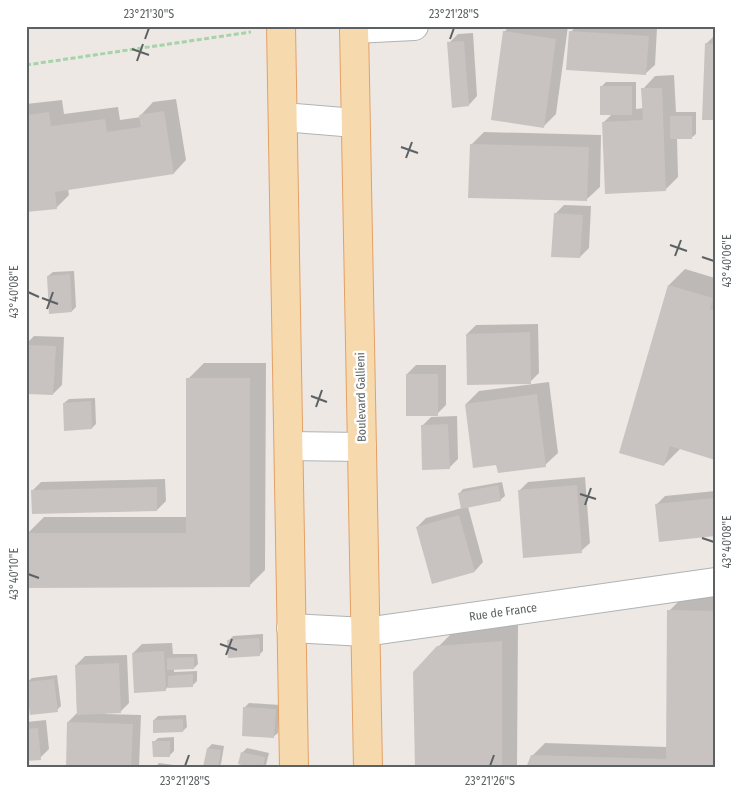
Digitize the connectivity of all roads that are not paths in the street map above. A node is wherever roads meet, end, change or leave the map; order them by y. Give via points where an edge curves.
1 (414, 26) edge
2 (287, 27) edge
3 (354, 28) edge
4 (283, 117) junction
5 (356, 123) junction
6 (289, 446) junction
7 (362, 447) junction
8 (715, 582) edge
9 (291, 628) junction
10 (365, 632) junction
11 (294, 768) edge
12 (368, 768) edge

1 - 3 street
2 - 4 main road
3 - 5 main road, Boulevard Gallieni
4 - 5 street
4 - 6 main road
5 - 7 main road, Boulevard Gallieni
6 - 7 street
6 - 9 main road
7 - 10 main road, Boulevard Gallieni
8 - 10 street, Rue de France
9 - 10 street, Rue de France
9 - 11 main road
10 - 12 main road, Boulevard Gallieni

